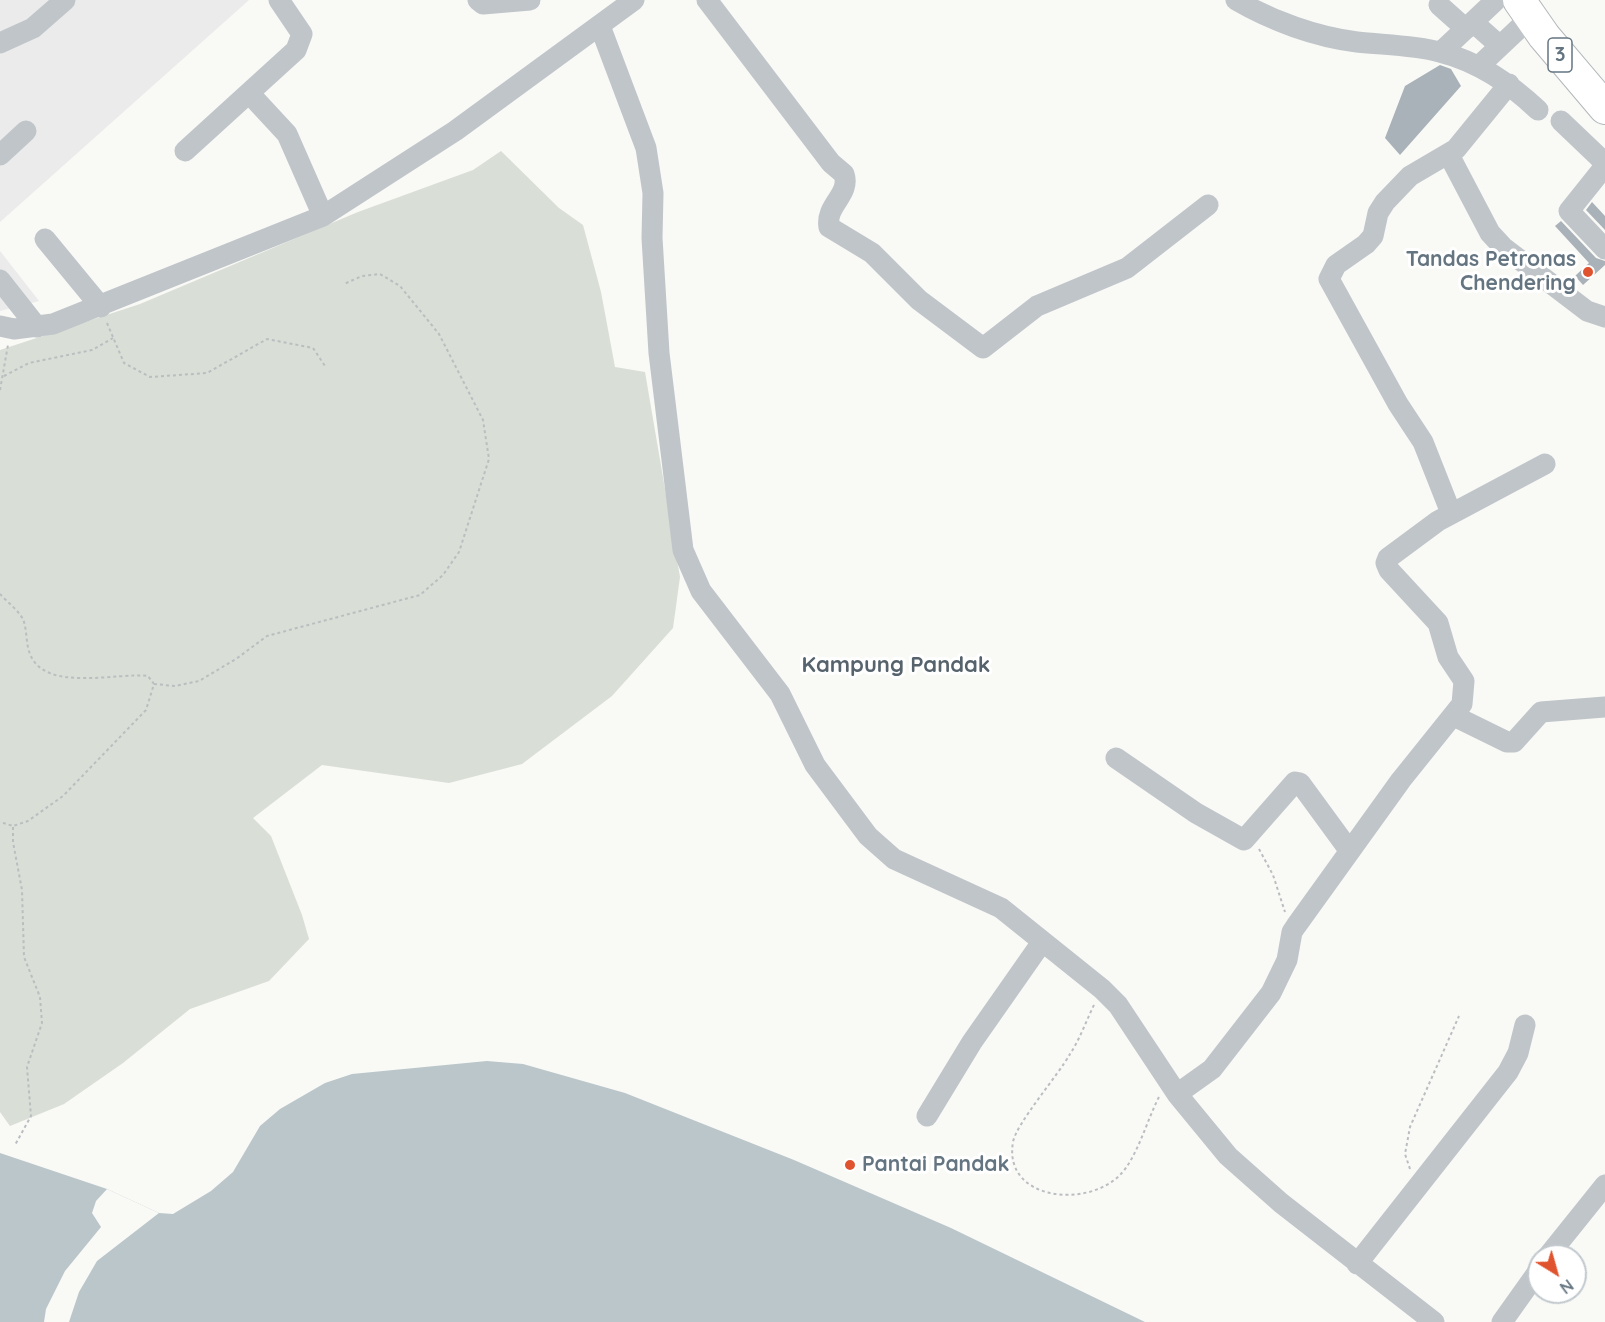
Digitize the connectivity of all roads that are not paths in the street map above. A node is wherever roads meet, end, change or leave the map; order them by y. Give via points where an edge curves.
1 (65, 0) edge
2 (279, 0) edge
3 (478, 0) edge
4 (634, 0) edge
5 (707, 0) edge
6 (1236, 0) edge
7 (1496, 0) edge
8 (518, 1) edge
9 (1534, 3) edge
10 (1438, 4) dead end
11 (1469, 25) junction
12 (600, 26) junction
13 (0, 44) edge
14 (1500, 46) junction
15 (1440, 52) junction
16 (1479, 66) junction
17 (1605, 82) edge
18 (1509, 84) junction
19 (249, 93) junction
20 (1605, 108) edge
21 (1538, 110) dead end
22 (1561, 121) dead end
23 (26, 131) dead end
24 (185, 151) dead end
25 (0, 155) edge
26 (1449, 155) junction
27 (1605, 164) edge
28 (1208, 205) dead end
29 (323, 216) junction
30 (45, 239) dead end
31 (1605, 249) edge
32 (0, 280) edge
33 (101, 307) junction
34 (1605, 316) edge
35 (7, 327) edge
36 (37, 327) junction
37 (1545, 464) dead end
38 (1451, 513) junction
39 (1605, 706) edge
40 (1454, 717) junction
41 (1116, 758) dead end
42 (1349, 850) junction
43 (1042, 942) junction
44 (1525, 1025) dead end
45 (1172, 1087) junction
46 (927, 1116) dead end
47 (1605, 1185) edge
48 (1558, 1244) edge
49 (1357, 1264) junction
50 (1527, 1287) edge
51 (1434, 1322) edge
52 (1502, 1322) edge

1 - 13 street via 33,28
2 - 19 street via 302,34 296,50
3 - 8 street via 483,4
4 - 12 street
5 - 28 street via 831,163 844,174 845,189 828,213 829,227 872,253 919,300 983,348 1037,306 1127,268
6 - 15 street via 1314,33
7 - 11 street
9 - 14 street
9 - 17 highway, 3
9 - 20 highway, 3
10 - 11 street
11 - 14 street
11 - 15 street
12 - 29 street via 455,131
12 - 43 street via 646,148 653,193 659,353 682,550 691,574 780,694 815,765 868,836 894,859 1001,908
14 - 16 street
15 - 16 street
16 - 18 street
18 - 21 street
18 - 26 street
19 - 24 street
19 - 29 street via 286,134
22 - 27 street
23 - 25 street
26 - 34 street via 1490,233 1503,247 1587,311
26 - 38 street via 1410,176 1385,202 1366,244 1336,265 1329,279 1423,442
27 - 31 street via 1569,211
29 - 33 street
30 - 33 street
32 - 36 street
33 - 36 street
35 - 36 street
37 - 38 street
38 - 40 street via 1394,552 1386,563 1438,623 1448,657 1464,681 1462,704
39 - 40 street via 1541,712 1514,742
40 - 42 street via 1425,748
41 - 42 street via 1180,803 1244,840 1295,782 1300,783
42 - 45 street via 1292,932 1287,960 1271,993 1212,1069
43 - 45 street via 1118,1005
43 - 46 street via 972,1042
44 - 49 street via 1508,1072
45 - 49 street via 1228,1156
47 - 48 street
49 - 51 street
50 - 52 street

